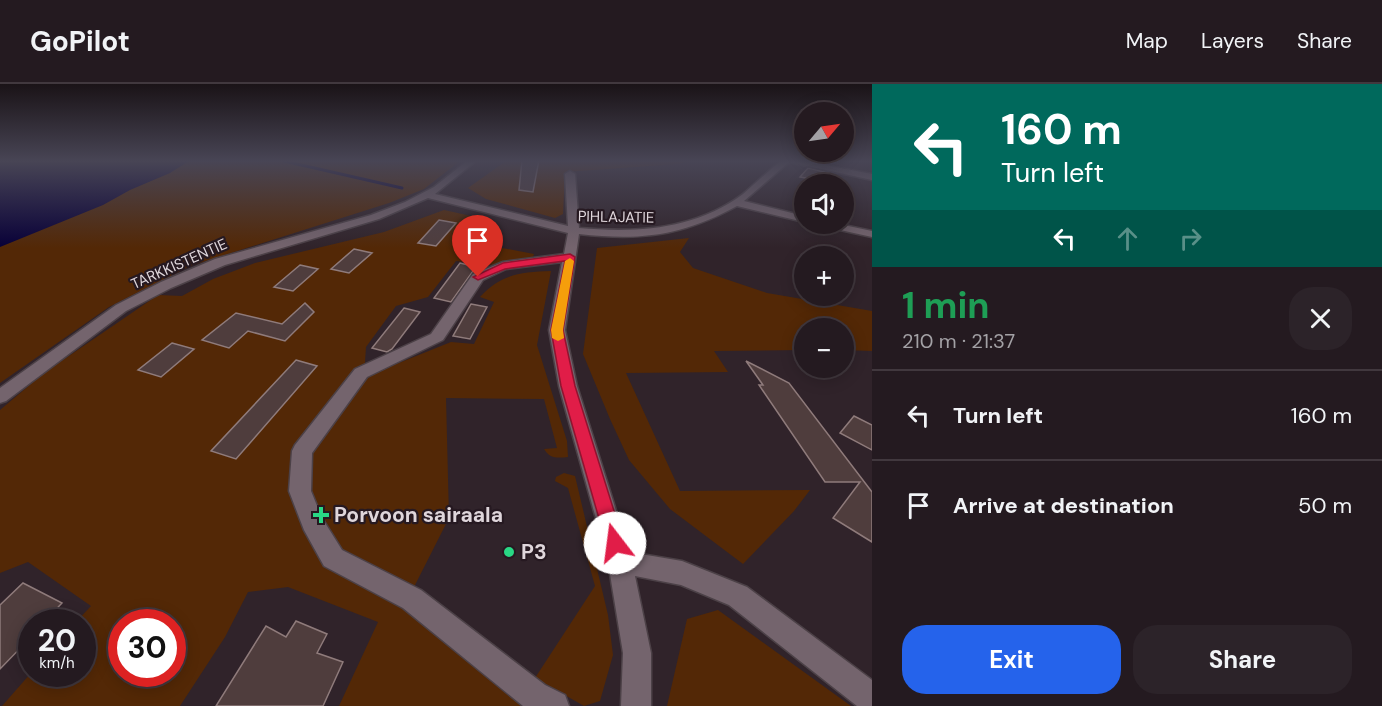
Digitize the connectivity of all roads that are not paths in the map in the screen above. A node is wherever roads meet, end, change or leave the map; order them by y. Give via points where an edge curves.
1 (434, 190) edge
2 (571, 190) edge
3 (752, 190) edge
4 (428, 195) junction
5 (738, 203) junction
6 (794, 217) edge
7 (854, 230) edge
8 (574, 232) junction
9 (872, 234) edge
10 (570, 257) junction
11 (0, 397) edge
12 (620, 562) junction
13 (872, 699) edge
14 (554, 706) edge
15 (636, 706) edge

1 - 4 street, TARKKISTENTIE
2 - 8 street
3 - 5 street, PIHLAJATIE
4 - 8 street, PIHLAJATIE
4 - 11 street, TARKKISTENTIE via 375,217 220,262 166,285 122,308
5 - 6 street
5 - 8 street, PIHLAJATIE via 704,221 663,233
7 - 9 street
8 - 10 street
10 - 12 street via 557,330 568,386
10 - 14 street via 503,266 478,277 437,337 361,374 302,451 300,491 312,523 333,558 412,599 534,696
12 - 13 street via 682,573 738,596
12 - 15 street via 637,653

